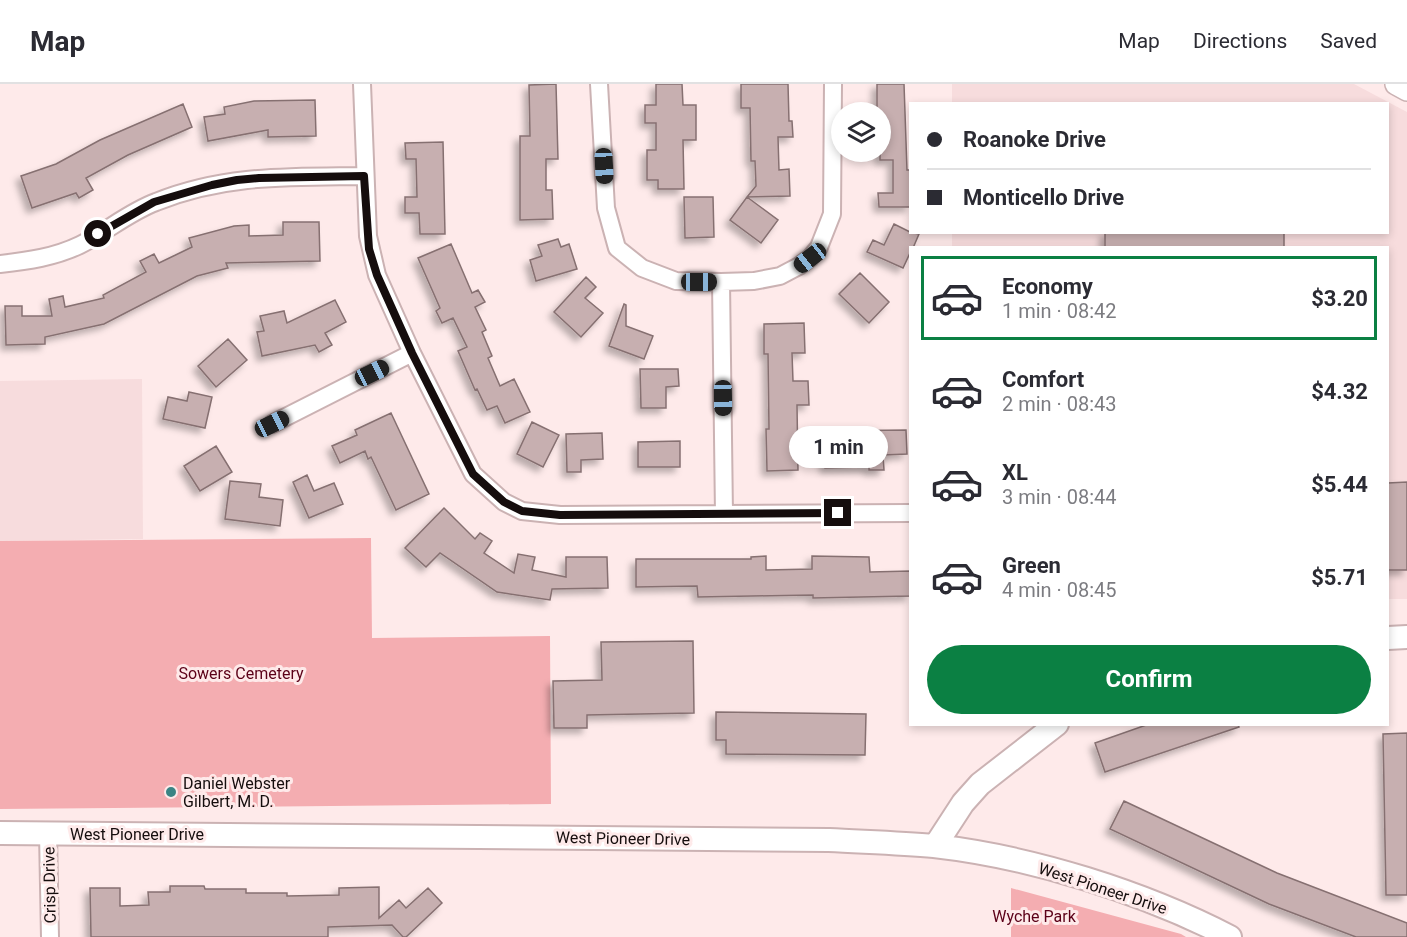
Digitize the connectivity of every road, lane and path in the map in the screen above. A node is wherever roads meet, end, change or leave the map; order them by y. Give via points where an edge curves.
1 (362, 84) edge
2 (599, 84) edge
3 (833, 84) edge
4 (1396, 84) edge
5 (1407, 90) edge
6 (364, 176) junction
7 (0, 264) edge
8 (721, 282) junction
9 (412, 353) junction
10 (272, 424) dead end
11 (909, 513) edge
12 (724, 514) junction
13 (1389, 638) edge
14 (1407, 638) edge
15 (1054, 726) edge
16 (0, 833) edge
17 (48, 833) junction
18 (935, 846) junction
19 (50, 937) edge
20 (1230, 937) edge

1 - 6 street
2 - 8 street via 606,208 617,248 642,268 676,281
3 - 8 street via 832,214 819,247 810,258 780,276
4 - 5 street
6 - 7 street via 259,178 212,185 154,202 79,245 50,256
6 - 9 street via 374,267
8 - 12 street
9 - 10 street
9 - 12 street via 473,474 504,502 522,511 560,515
11 - 12 street
13 - 14 main road
15 - 18 main road via 980,784 963,802
16 - 17 main road, West Pioneer Drive
17 - 18 main road, West Pioneer Drive via 829,840
17 - 19 street, Crisp Drive
18 - 20 main road, West Pioneer Drive via 1020,861 1088,881 1190,918

